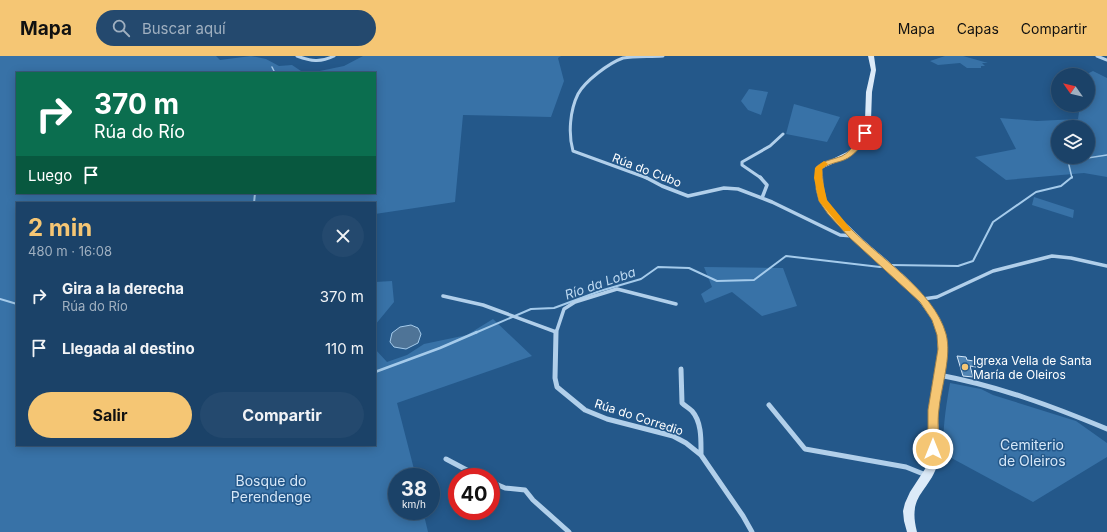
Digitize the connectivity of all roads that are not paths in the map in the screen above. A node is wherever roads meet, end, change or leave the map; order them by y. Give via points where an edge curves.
1 (297, 56) edge
2 (334, 56) edge
3 (663, 56) edge
4 (871, 56) edge
5 (1097, 56) edge
6 (1107, 60) edge
7 (783, 134) dead end
8 (762, 198) junction
9 (853, 236) junction
10 (1107, 266) edge
11 (443, 296) dead end
12 (923, 299) junction
13 (676, 304) dead end
14 (556, 332) junction
15 (681, 369) dead end
16 (938, 375) junction
17 (769, 405) dead end
18 (1107, 429) edge
19 (701, 455) junction
20 (446, 459) dead end
21 (463, 468) edge
22 (926, 475) junction
23 (500, 486) edge
24 (569, 532) edge
25 (752, 532) edge
26 (911, 532) edge

1 - 2 street via 314,62 325,61
3 - 8 street, Rúa do Cubo via 632,56 623,59 610,65 584,85 578,94 571,123 570,145 573,151 640,174 688,196 731,188
4 - 9 street via 874,64 868,93 869,111 865,133 858,146 845,157 818,168 823,201
5 - 6 street
7 - 8 street via 770,146 742,162 742,166 765,181 767,185
8 - 9 street, Rúa do Cubo via 840,235
9 - 12 street
10 - 12 street via 1052,256 994,271 937,297
11 - 14 street via 483,304
12 - 16 street via 936,319 942,335 943,349
13 - 14 street, Rúa do Corredio via 617,289 575,302 564,309
14 - 19 street, Rúa do Corredio via 557,387 585,410 607,419 673,436
15 - 19 street, Rúa do Corredio via 682,403 694,413 702,441
16 - 18 street via 1015,392
16 - 22 street via 933,410 933,462
17 - 22 street via 804,449 906,467
19 - 25 street, Rúa do Corredio
20 - 21 street
22 - 26 street via 909,504
23 - 24 street via 525,490

